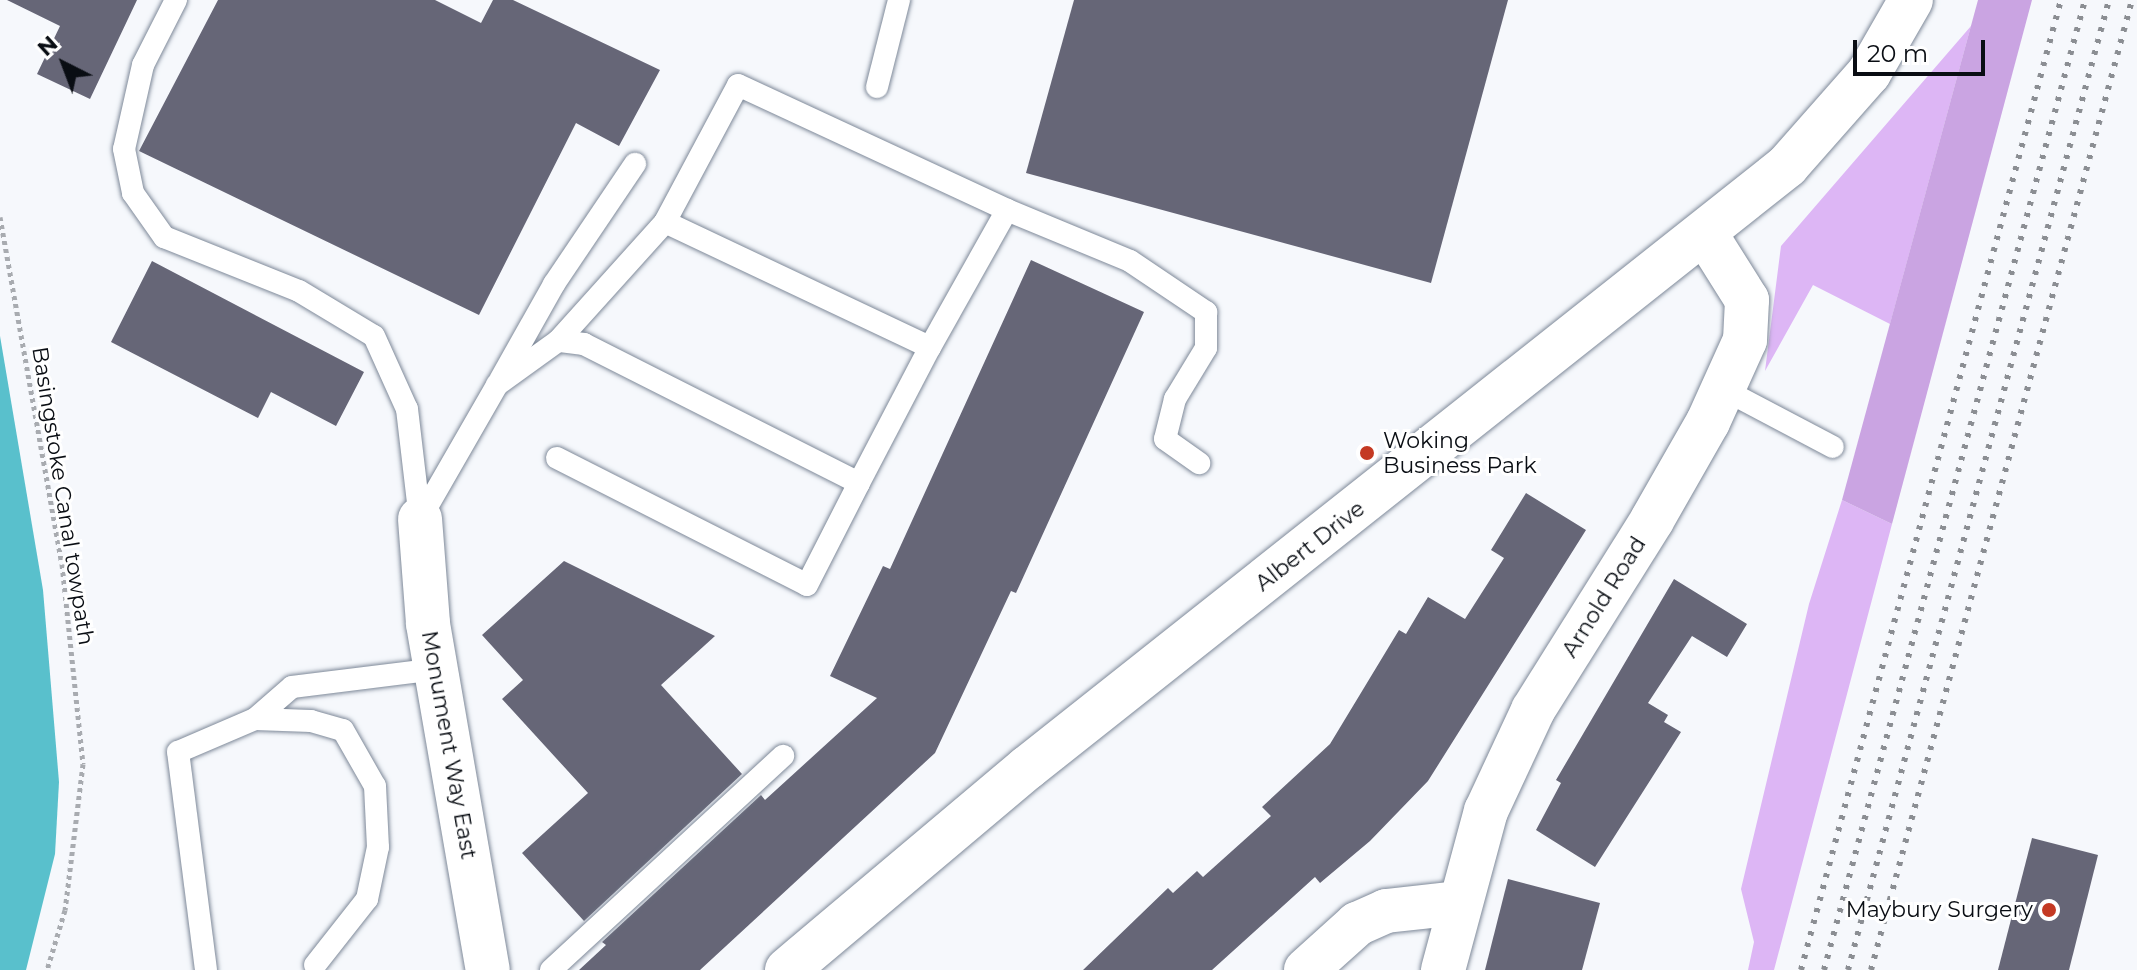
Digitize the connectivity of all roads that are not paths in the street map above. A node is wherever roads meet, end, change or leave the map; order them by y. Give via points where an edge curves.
1 (176, 0) edge
2 (899, 0) edge
3 (1911, 0) edge
4 (877, 87) dead end
5 (635, 164) dead end
6 (1007, 210) junction
7 (665, 222) junction
8 (1706, 235) junction
9 (558, 341) junction
10 (930, 347) junction
11 (497, 385) junction
12 (1723, 389) junction
13 (1833, 447) dead end
14 (557, 458) dead end
15 (1199, 463) dead end
16 (859, 483) junction
17 (420, 519) junction
18 (436, 669) junction
19 (255, 719) junction
20 (783, 756) dead end
21 (1458, 903) junction
22 (312, 968) edge
23 (206, 970) edge
24 (488, 970) edge
25 (551, 970) edge
26 (787, 970) edge
27 (1306, 970) edge
28 (1443, 970) edge

1 - 17 lane via 143,65 127,135 124,149 133,193 164,237 299,291 374,336 407,409
2 - 4 lane
3 - 8 street, Albert Drive via 1869,73 1812,142
5 - 11 lane via 554,284
6 - 7 lane via 738,85
6 - 10 lane
6 - 15 lane via 1130,261 1206,312 1206,348 1175,399 1165,439
7 - 9 lane
7 - 10 lane
8 - 12 street, Arnold Road via 1747,300 1745,340
8 - 26 street, Albert Drive via 1039,758
9 - 11 lane
9 - 16 lane via 584,344
10 - 16 lane
11 - 17 lane
12 - 13 lane
12 - 21 street, Arnold Road via 1652,520 1533,710 1486,811
14 - 16 lane via 807,585
17 - 18 street, Monument Way East
18 - 19 lane via 292,687
18 - 24 street, Monument Way East
19 - 22 lane via 311,721 343,730 375,786 378,847 367,899
19 - 23 lane via 178,752
20 - 25 lane
21 - 27 street via 1386,911 1357,924
21 - 28 street, Arnold Road

